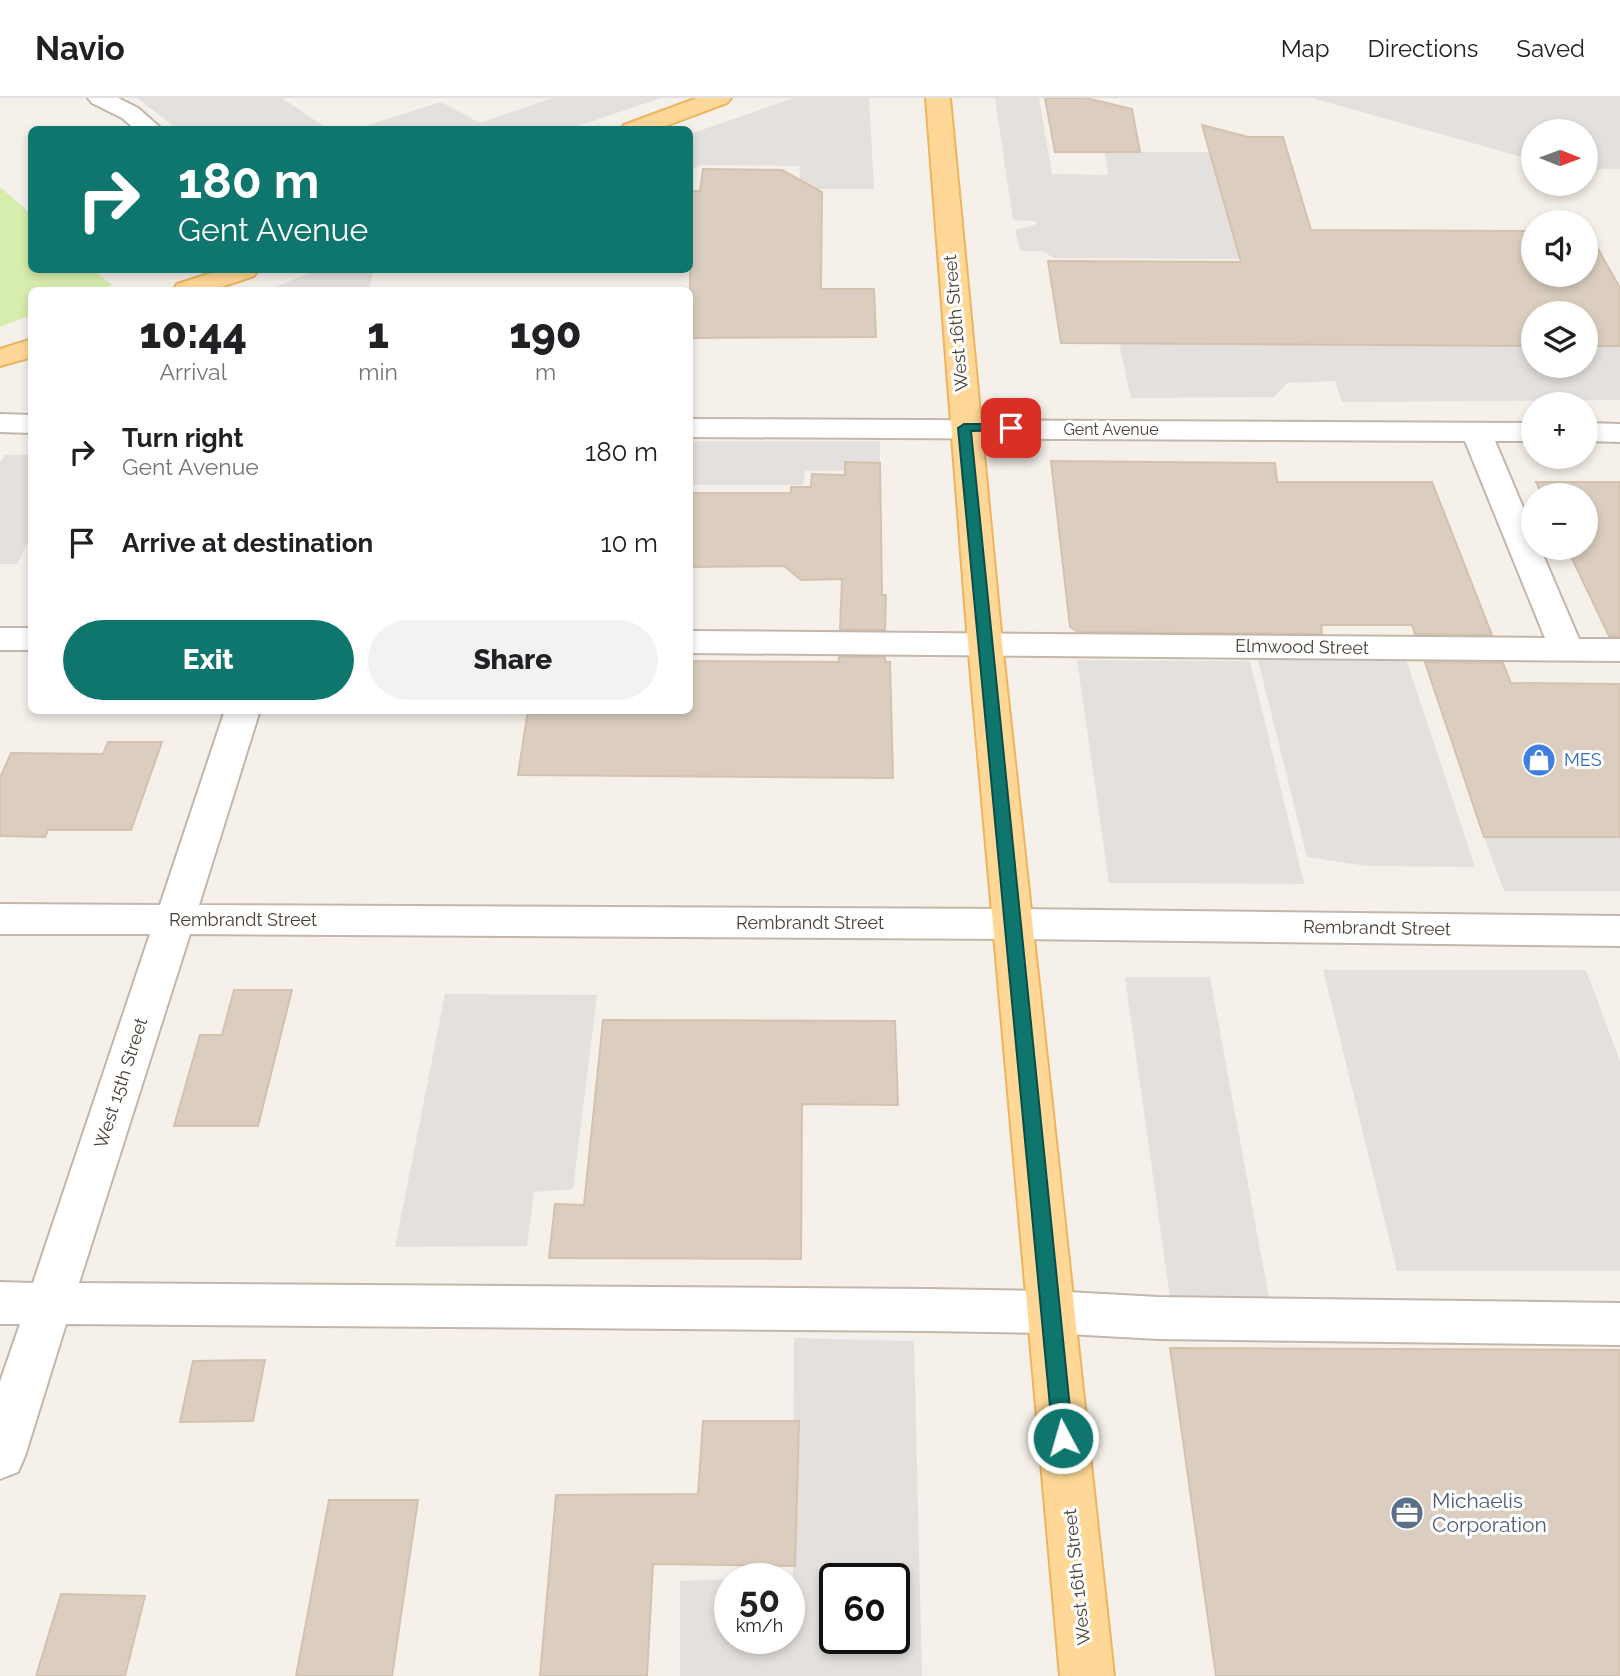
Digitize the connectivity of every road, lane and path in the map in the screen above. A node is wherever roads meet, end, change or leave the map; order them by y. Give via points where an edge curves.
1 (100, 98) edge
2 (719, 98) edge
3 (937, 98) edge
4 (146, 126) edge
5 (643, 126) edge
6 (236, 273) edge
7 (196, 287) edge
8 (28, 348) edge
9 (0, 358) edge
10 (0, 423) edge
11 (28, 424) edge
12 (693, 428) edge
13 (964, 428) junction
14 (1476, 432) junction
15 (1521, 432) edge
16 (1598, 432) edge
17 (1620, 433) edge
18 (0, 639) edge
19 (28, 639) edge
20 (693, 642) edge
21 (985, 643) junction
22 (1567, 650) junction
23 (1620, 650) edge
24 (242, 714) edge
25 (0, 919) edge
26 (175, 920) junction
27 (1011, 924) junction
28 (1620, 931) edge
29 (0, 1303) edge
30 (50, 1304) junction
31 (1050, 1312) junction
32 (1620, 1324) edge
33 (0, 1456) edge
34 (1087, 1676) edge

1 - 4 street
2 - 5 main road
3 - 13 main road, West 16th Street
6 - 7 main road
8 - 9 main road
10 - 11 street
12 - 13 street, Gent Avenue
13 - 14 street, Gent Avenue
13 - 21 main road, West 16th Street
14 - 15 street, Gent Avenue
14 - 22 street
16 - 17 street
18 - 19 street
20 - 21 street, Elmwood Street
21 - 22 street, Elmwood Street
21 - 27 main road, West 16th Street
22 - 23 street, Elmwood Street
24 - 26 street, West 15th Street
25 - 26 street, Rembrandt Street
26 - 27 street, Rembrandt Street
26 - 30 street, West 15th Street
27 - 28 street, Rembrandt Street
27 - 31 main road, West 16th Street
29 - 30 street
30 - 31 street
30 - 33 street, West 15th Street
31 - 32 street via 1158,1318
31 - 34 main road, West 16th Street

